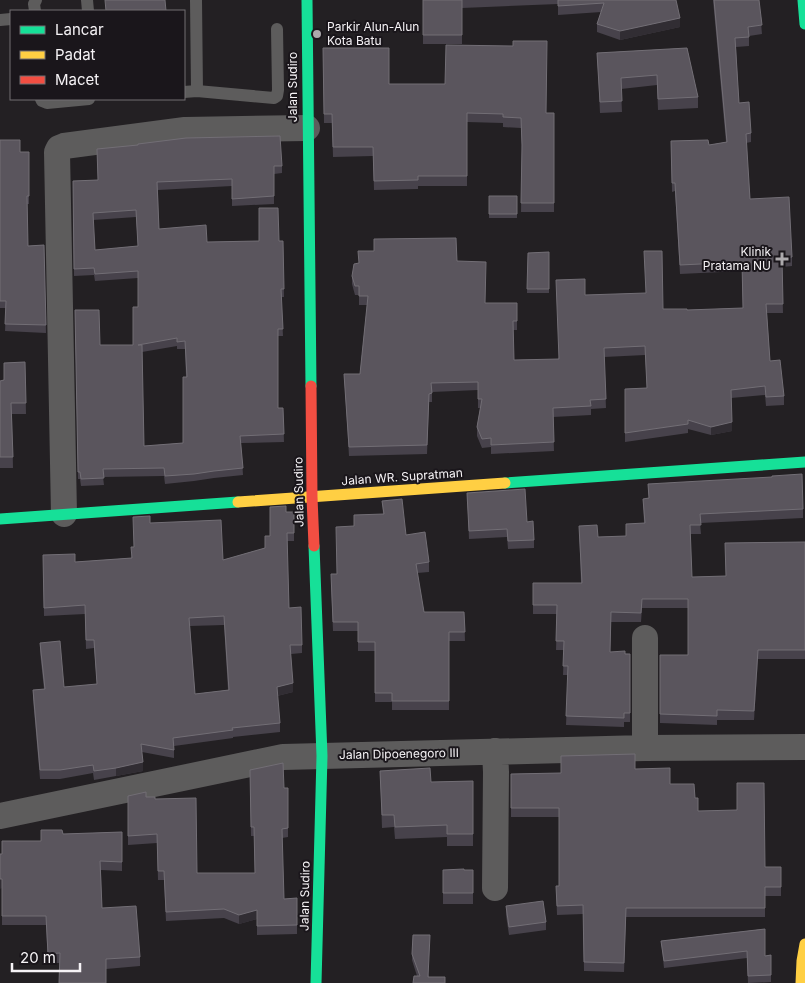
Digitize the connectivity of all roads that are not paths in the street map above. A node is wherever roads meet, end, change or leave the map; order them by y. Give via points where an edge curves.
1 (196, 0) edge
2 (307, 0) edge
3 (803, 0) edge
4 (805, 24) edge
5 (277, 30) dead end
6 (198, 91) junction
7 (185, 92) edge
8 (42, 100) edge
9 (78, 100) edge
10 (307, 128) junction
11 (805, 462) edge
12 (312, 497) junction
13 (64, 514) junction
14 (0, 519) edge
15 (646, 638) dead end
16 (805, 747) edge
17 (646, 748) junction
18 (494, 752) junction
19 (322, 756) junction
20 (0, 816) edge
21 (495, 888) dead end
22 (805, 944) edge
23 (316, 983) edge
24 (801, 983) edge

1 - 6 lane
2 - 10 street, Jalan Sudiro
3 - 4 street
5 - 6 lane via 277,96
6 - 7 lane
8 - 9 lane via 46,103
10 - 12 street, Jalan Sudiro
10 - 13 street via 184,130 64,146 56,152
11 - 12 street, Jalan WR. Supratman
12 - 13 street, Jalan WR. Supratman
12 - 19 street, Jalan Sudiro
13 - 14 street, Jalan WR. Supratman
15 - 17 street
16 - 17 street, Jalan Dipoenegoro III
17 - 18 street, Jalan Dipoenegoro III
18 - 19 street, Jalan Dipoenegoro III
18 - 21 street
19 - 20 street, Jalan Dipoenegoro III via 283,757
19 - 23 street, Jalan Sudiro
22 - 24 street

